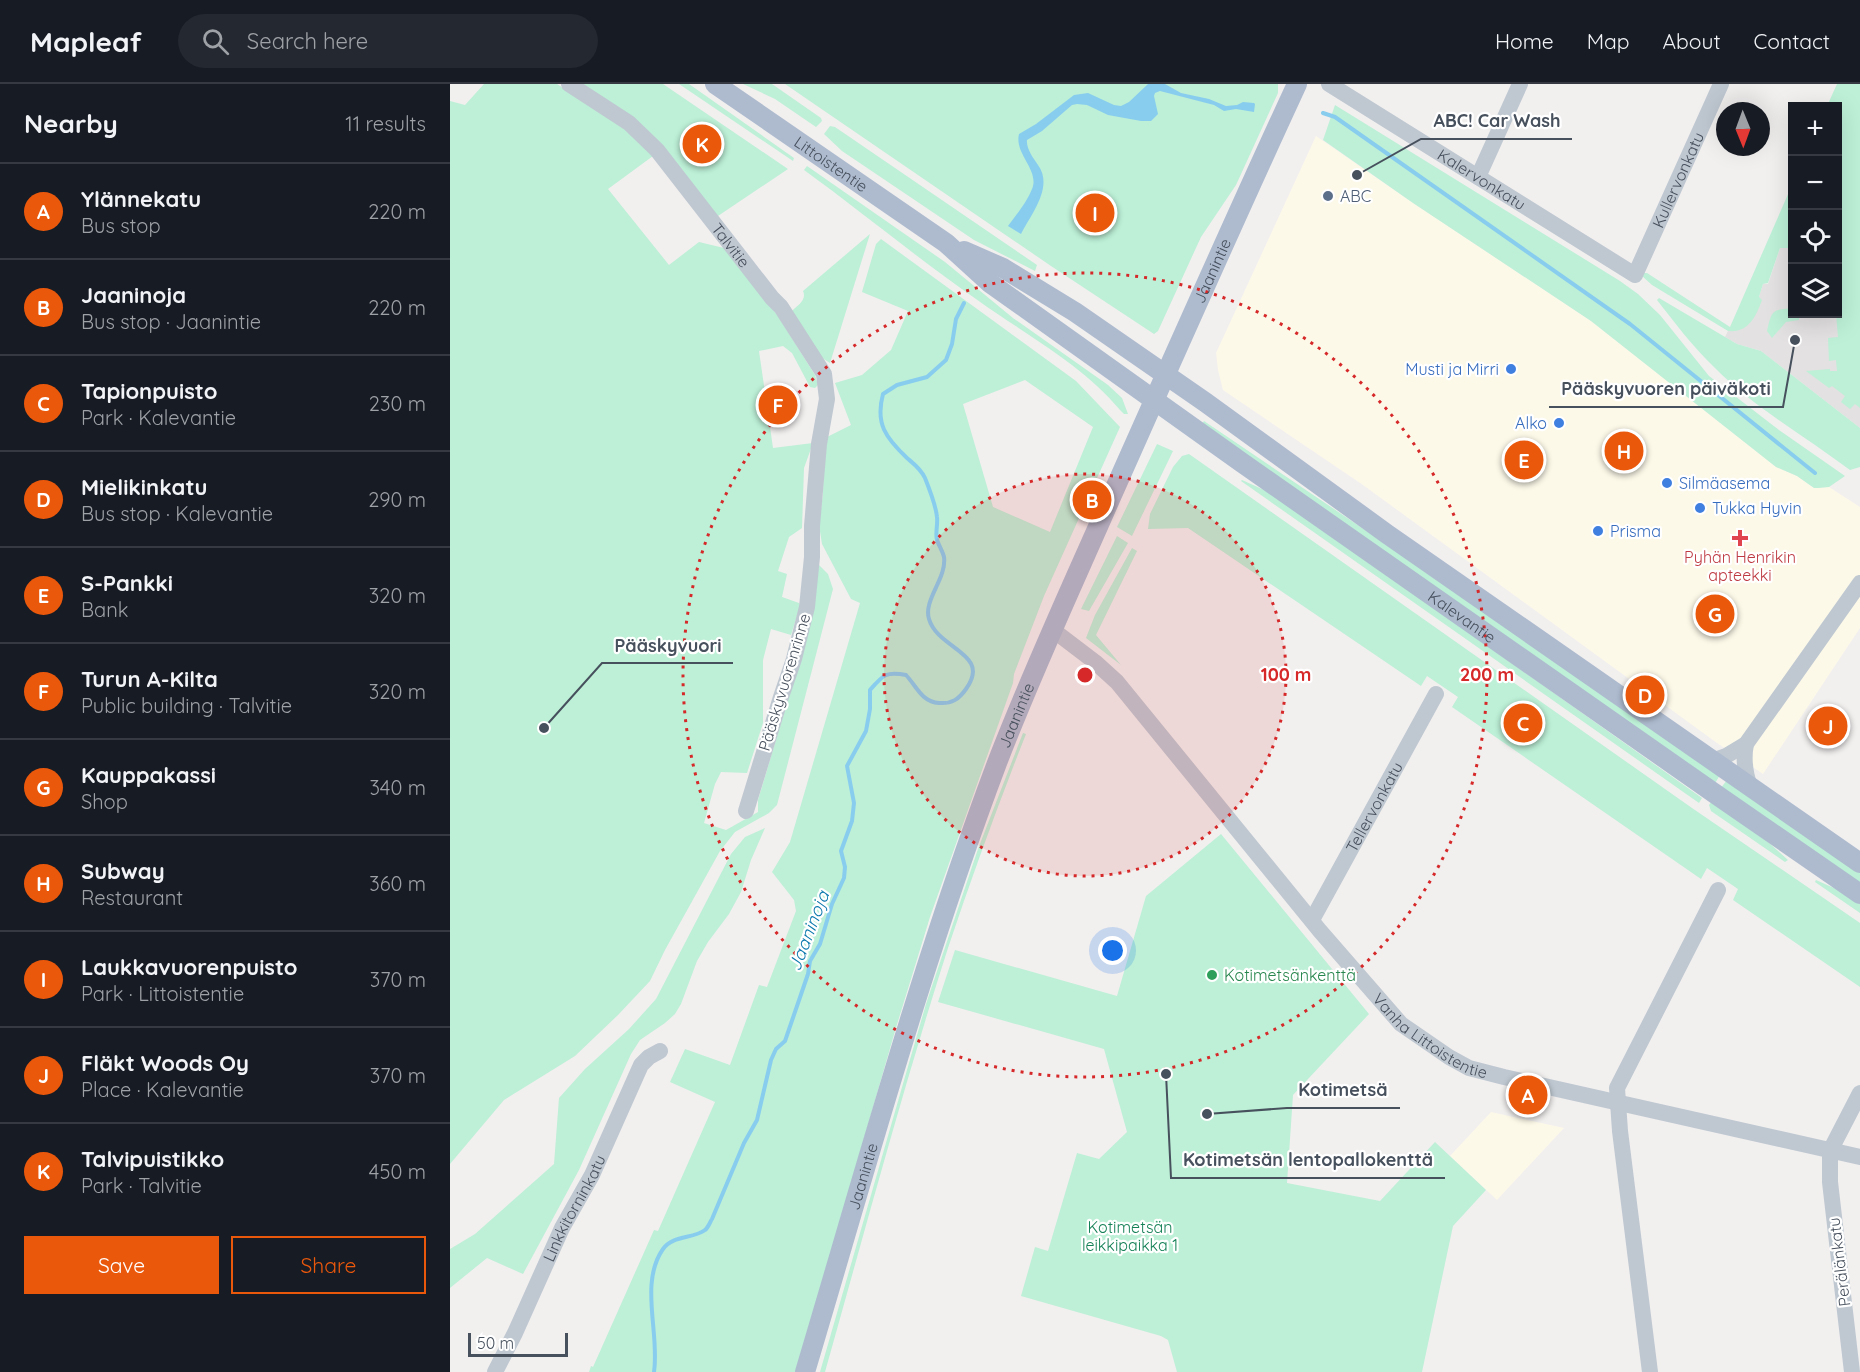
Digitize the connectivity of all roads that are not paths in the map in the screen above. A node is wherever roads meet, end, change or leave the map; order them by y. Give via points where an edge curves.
1 (569, 84) edge
2 (716, 84) edge
3 (1297, 84) edge
4 (1329, 84) edge
5 (1520, 84) edge
6 (1721, 84) edge
7 (1478, 177) junction
8 (946, 243) junction
9 (1635, 275) joint
10 (1165, 375) junction
11 (1155, 400) junction
12 (819, 444) joint
13 (1860, 583) edge
14 (1053, 630) junction
15 (1436, 694) dead end
16 (1746, 744) junction
17 (1712, 761) junction
18 (1750, 788) junction
19 (746, 811) dead end
20 (1860, 863) edge
21 (1718, 890) dead end
22 (1860, 894) edge
23 (1312, 920) junction
24 (660, 1052) dead end
25 (1860, 1093) edge
26 (1618, 1103) junction
27 (1830, 1151) junction
28 (1860, 1157) edge
29 (495, 1372) edge
30 (806, 1372) edge
31 (1650, 1372) edge
32 (1852, 1372) edge

1 - 12 street, Talvitie via 629,123 657,150 781,307 824,374 827,399
2 - 8 main road, Littoistentie
3 - 10 main road, Jaanintie
4 - 7 street, Kalervonkatu
5 - 7 street
6 - 9 street, Kullervonkatu
7 - 9 street, Kalervonkatu
8 - 10 main road, Littoistentie via 1003,268
8 - 11 main road, Littoistentie via 990,283
10 - 11 main road, Jaanintie
10 - 17 main road, Kalevantie
11 - 14 main road, Jaanintie
11 - 22 main road, Kalevantie
12 - 19 street, Pääskyvuorenrinne via 807,607
13 - 16 street
14 - 23 street, Vanha Littoistentie via 1117,682
14 - 30 main road, Jaanintie via 998,762 941,920
15 - 23 street, Tellervonkatu
16 - 17 street
16 - 18 street via 1745,768
17 - 18 main road, Kalevantie
18 - 20 main road, Kalevantie
21 - 26 street via 1617,1088
23 - 26 street, Vanha Littoistentie via 1401,1024 1449,1057 1469,1068
24 - 29 street, Linkkitorninkatu via 640,1065 592,1175 562,1228
25 - 27 street
26 - 27 street, Vanha Littoistentie
26 - 31 street
27 - 28 street, Vanha Littoistentie
27 - 32 street, Perälänkatu via 1830,1182

